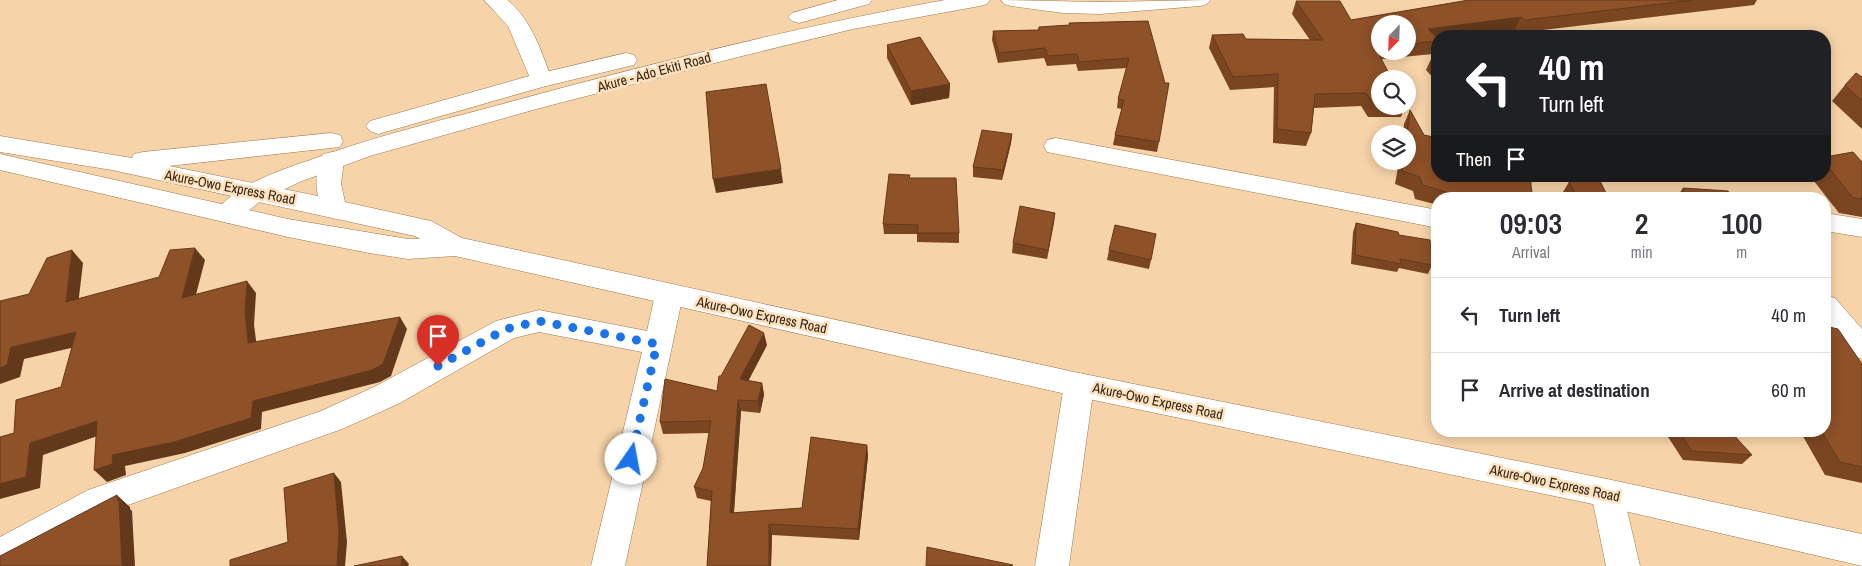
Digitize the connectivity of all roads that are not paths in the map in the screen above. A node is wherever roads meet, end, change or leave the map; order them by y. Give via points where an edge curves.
1 (494, 0) edge
2 (862, 0) edge
3 (980, 0) edge
4 (992, 0) edge
5 (1002, 0) edge
6 (1011, 0) edge
7 (1200, 0) edge
8 (541, 80) junction
9 (0, 144) edge
10 (1056, 146) dead end
11 (332, 150) junction
12 (0, 162) edge
13 (112, 162) junction
14 (230, 188) junction
15 (254, 193) junction
16 (334, 208) junction
17 (216, 211) junction
18 (1431, 218) edge
19 (1831, 223) edge
20 (1862, 228) edge
21 (456, 246) junction
22 (669, 295) junction
23 (1831, 313) edge
24 (657, 344) junction
25 (1862, 348) edge
26 (1080, 385) junction
27 (1608, 494) junction
28 (1862, 550) edge
29 (0, 556) edge
30 (608, 566) edge
31 (1052, 566) edge
32 (1623, 566) edge

1 - 8 main road via 512,15
2 - 8 main road, Akure - Ado Ekiti Road
3 - 11 main road, Akure - Ado Ekiti Road via 853,23
4 - 5 main road
6 - 7 main road via 1100,8
8 - 11 main road, Akure - Ado Ekiti Road
9 - 13 main road, Akure-Owo Express Road
10 - 18 main road
11 - 13 main road
11 - 14 main road via 283,159
11 - 15 main road via 293,175
11 - 16 main road via 328,184
12 - 17 main road, Akure-Owo Express Road
13 - 14 main road, Akure-Owo Express Road
14 - 15 main road, Akure-Owo Express Road
14 - 17 main road
15 - 16 main road, Akure-Owo Express Road
15 - 17 main road
16 - 21 main road, Akure-Owo Express Road via 422,228
17 - 21 main road, Akure-Owo Express Road via 399,248
19 - 20 main road
21 - 22 main road, Akure-Owo Express Road
22 - 24 main road
22 - 26 main road, Akure-Owo Express Road
23 - 25 main road
24 - 29 main road via 539,321 506,329 387,395 331,420 100,500
24 - 30 main road
26 - 27 main road, Akure-Owo Express Road
26 - 31 main road
27 - 28 main road, Akure-Owo Express Road
27 - 32 main road

